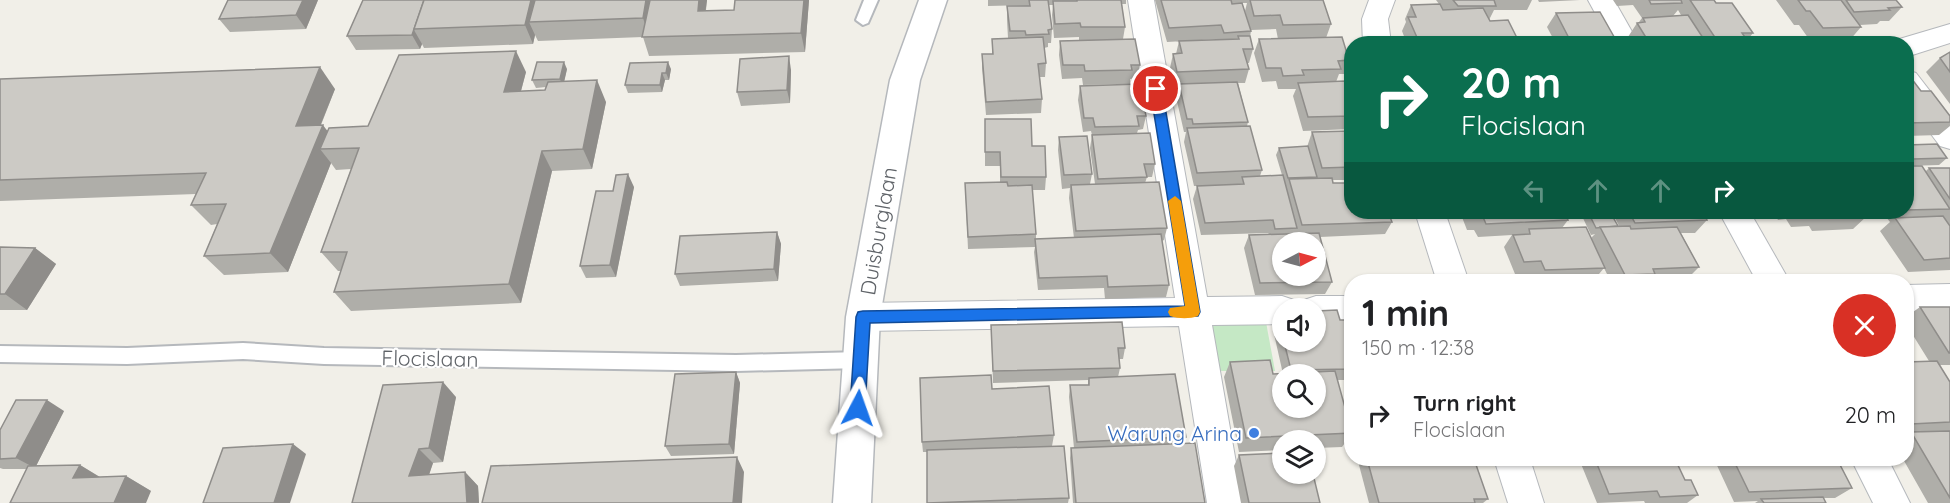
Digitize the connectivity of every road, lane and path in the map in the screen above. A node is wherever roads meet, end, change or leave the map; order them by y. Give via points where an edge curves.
1 (871, 0) edge
2 (933, 0) edge
3 (1141, 0) edge
4 (1382, 0) edge
5 (1601, 0) edge
6 (862, 20) dead end
7 (1950, 33) edge
8 (1376, 36) edge
9 (1621, 36) edge
10 (1914, 44) edge
11 (1914, 91) edge
12 (1950, 138) edge
13 (1432, 219) edge
14 (1738, 219) edge
15 (1450, 274) edge
16 (1769, 274) edge
17 (1950, 298) edge
18 (1914, 299) edge
19 (1272, 310) edge
20 (1326, 310) edge
21 (1344, 310) edge
22 (1193, 312) junction
23 (863, 317) junction
24 (0, 354) edge
25 (861, 360) junction
26 (1514, 466) edge
27 (1873, 466) edge
28 (852, 503) edge
29 (1225, 503) edge
30 (1526, 503) edge
31 (1892, 503) edge

1 - 6 lane
2 - 23 street, Duisburglaan via 905,80
3 - 22 street
4 - 8 street via 1375,19
5 - 9 street
7 - 10 street
11 - 12 street
13 - 15 street
14 - 16 street
17 - 18 street
19 - 22 street
20 - 21 street
22 - 23 street
22 - 29 street
23 - 25 street, Duisburglaan
24 - 25 lane, Flocislaan via 127,356 243,351 736,363
25 - 28 street, Duisburglaan
26 - 30 street
27 - 31 street

